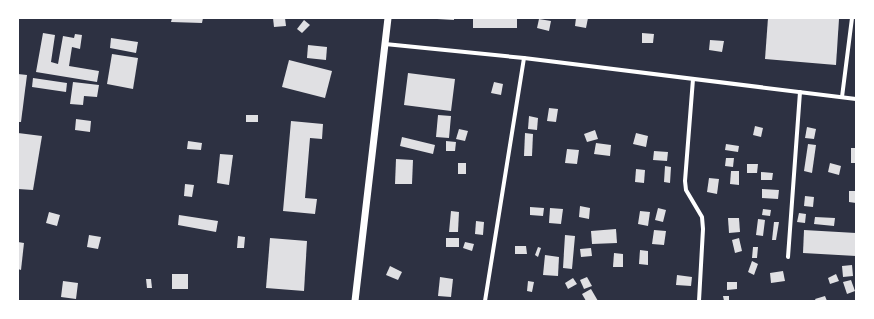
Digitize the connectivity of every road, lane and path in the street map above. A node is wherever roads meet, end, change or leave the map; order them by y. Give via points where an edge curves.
1 (388, 18) edge
2 (852, 18) edge
3 (385, 44) junction
4 (524, 58) junction
5 (693, 79) junction
6 (800, 92) junction
7 (842, 97) junction
8 (856, 99) edge
9 (788, 257) dead end
10 (355, 301) edge
11 (485, 301) edge
12 (699, 301) edge

1 - 3 street
2 - 7 street
3 - 4 street
3 - 10 street
4 - 5 street
4 - 11 street
5 - 6 street
5 - 12 street via 685,181 686,190 702,217
6 - 7 street
6 - 9 street
7 - 8 street

